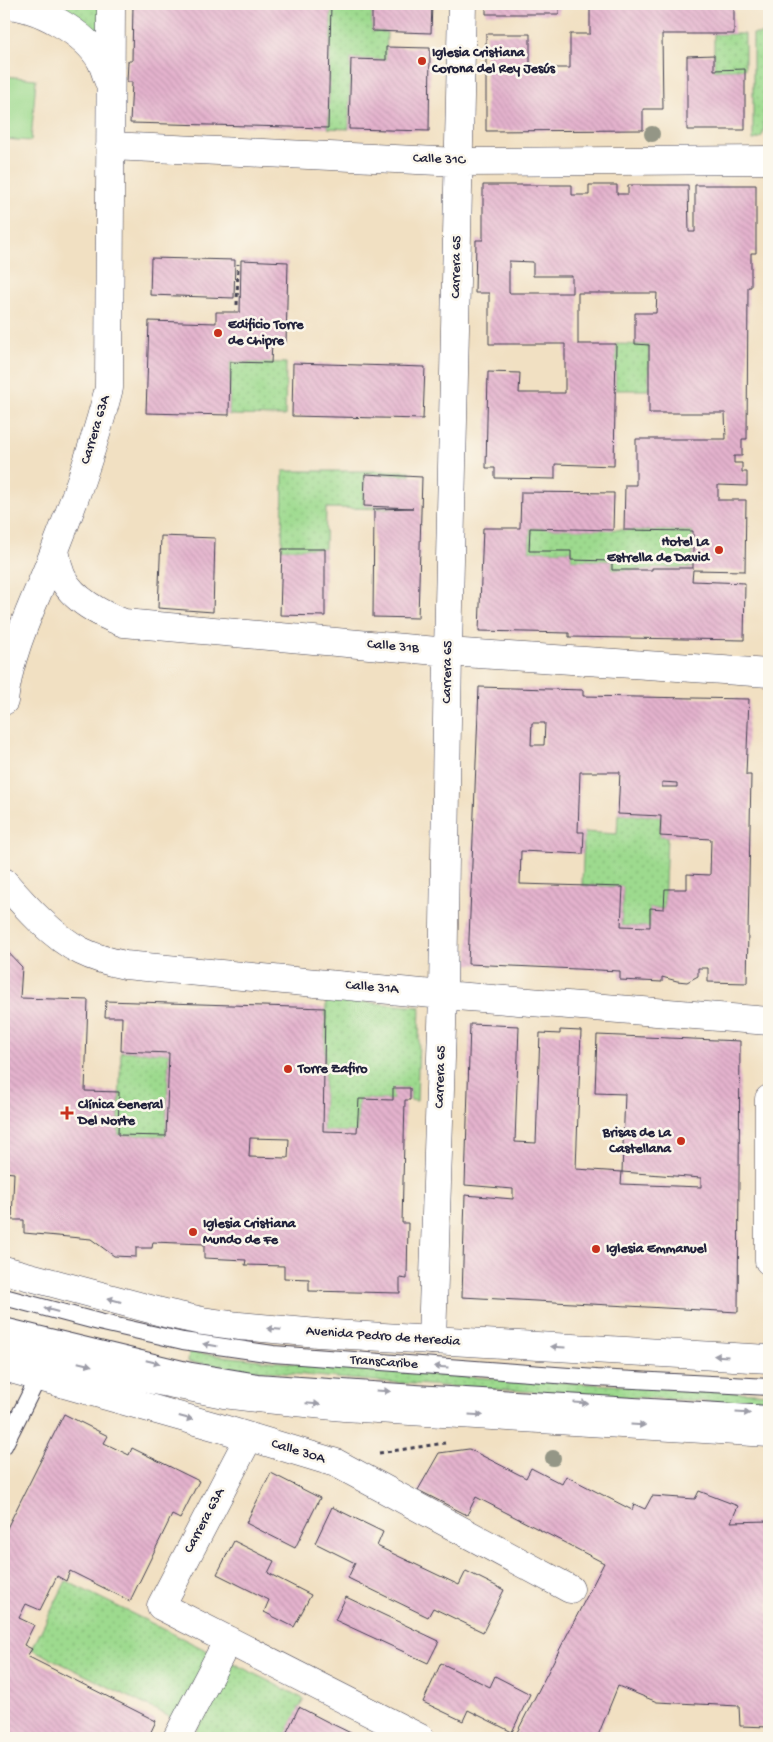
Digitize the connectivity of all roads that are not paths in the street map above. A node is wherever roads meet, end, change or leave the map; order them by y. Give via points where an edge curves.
1 (111, 4) edge
2 (462, 4) edge
3 (4, 5) edge
4 (110, 84) junction
5 (110, 146) junction
6 (769, 160) edge
7 (460, 162) junction
8 (55, 550) junction
9 (448, 652) junction
10 (769, 673) edge
11 (4, 701) edge
12 (4, 882) edge
13 (443, 995) junction
14 (769, 1021) edge
15 (769, 1099) edge
16 (769, 1178) edge
17 (769, 1260) edge
18 (4, 1270) edge
19 (4, 1297) edge
20 (4, 1326) edge
21 (432, 1340) junction
22 (4, 1342) edge
23 (769, 1359) edge
24 (4, 1367) edge
25 (38, 1378) junction
26 (769, 1387) edge
27 (769, 1414) edge
28 (769, 1433) edge
29 (250, 1437) junction
30 (4, 1446) edge
31 (570, 1589) dead end
32 (228, 1640) junction
33 (410, 1736) edge
34 (176, 1738) edge

1 - 4 main road, Carrera 63A
2 - 7 main road, Carrera 65
3 - 4 main road via 44,15 81,38 102,62
4 - 5 main road, Carrera 63A
5 - 7 main road, Calle 31C
5 - 8 main road, Carrera 63A via 109,388
6 - 7 main road, Calle 31C
7 - 9 main road, Carrera 65
8 - 9 main road, Calle 31B via 61,576 69,588 94,609 124,623
8 - 11 main road, Carrera 63A via 18,641
9 - 10 main road, Calle 31B
9 - 13 main road, Carrera 65
12 - 13 main road, Calle 31A via 64,940 103,960 125,965
13 - 14 main road, Calle 31A
13 - 21 main road, Carrera 65
15 - 16 main road
16 - 17 main road
21 -> 18 main road, Avenida Pedro de Heredia via 202,1321
26 -> 19 lane, TransCaribe via 273,1354 183,1341
20 -> 27 lane, TransCaribe via 191,1371 257,1382
23 -> 21 main road, Avenida Pedro de Heredia
22 -> 28 main road via 128,1375 257,1398 344,1407
24 - 25 main road, Calle 30A
25 -> 29 main road, Calle 30A
25 - 30 lane
29 - 31 main road, Calle 30A via 336,1464
29 - 32 main road, Carrera 63A via 161,1606
32 - 33 main road
32 - 34 main road

